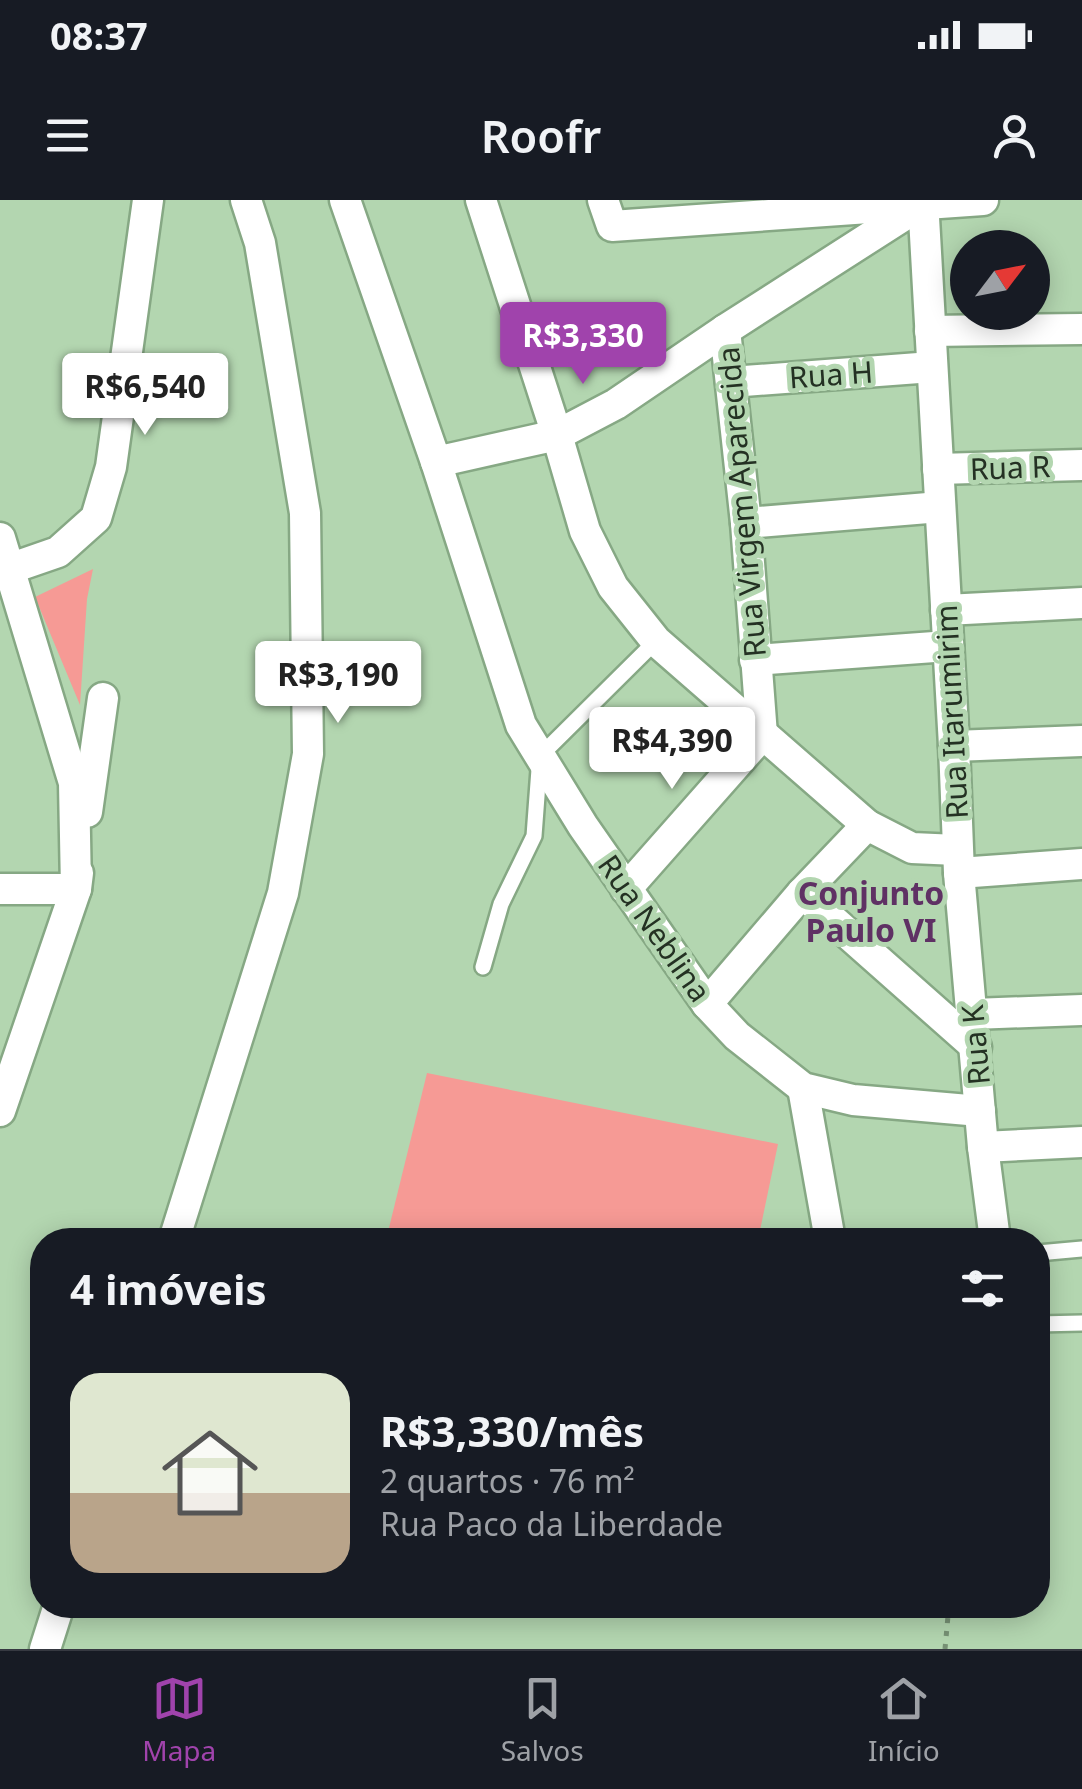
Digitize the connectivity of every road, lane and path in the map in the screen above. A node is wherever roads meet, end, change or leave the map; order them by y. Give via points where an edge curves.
1 (148, 200) edge
2 (246, 200) edge
3 (345, 200) edge
4 (481, 200) edge
5 (602, 200) edge
6 (984, 200) edge
7 (923, 201) edge
8 (1082, 329) edge
9 (725, 330) junction
10 (930, 331) junction
11 (932, 367) junction
12 (731, 382) junction
13 (557, 435) junction
14 (436, 462) junction
15 (1082, 464) edge
16 (938, 469) junction
17 (940, 507) junction
18 (746, 522) junction
19 (0, 538) edge
20 (5, 571) edge
21 (1082, 603) edge
22 (946, 610) junction
23 (656, 641) junction
24 (948, 646) junction
25 (755, 660) junction
26 (103, 698) dead end
27 (762, 734) junction
28 (1082, 741) edge
29 (954, 746) junction
30 (540, 756) junction
31 (867, 824) junction
32 (958, 862) junction
33 (1082, 864) edge
34 (0, 889) edge
35 (76, 889) junction
36 (626, 889) junction
37 (802, 894) junction
38 (482, 967) dead end
39 (707, 1004) junction
40 (1082, 1010) edge
41 (973, 1014) junction
42 (976, 1047) junction
43 (803, 1088) junction
44 (0, 1111) edge
45 (980, 1111) junction
46 (1082, 1142) edge
47 (983, 1147) junction
48 (178, 1228) edge
49 (828, 1228) edge
50 (993, 1228) edge
51 (1082, 1249) edge
52 (1050, 1253) edge
53 (1050, 1324) edge
54 (1082, 1324) edge
55 (55, 1618) edge
56 (948, 1618) edge
57 (45, 1649) edge
58 (944, 1649) edge

1 - 20 street via 111,468 96,518 58,552
2 - 48 street via 260,242 305,513 308,754 283,893
3 - 14 street, Rua Neblina
4 - 13 street, Rua Itarumirim
5 - 7 street via 612,226
6 - 7 street
7 - 9 street
7 - 10 street, Rua Itarumirim
8 - 10 street
9 - 12 street, Rua Virgem Aparecida
9 - 13 street
10 - 11 street, Rua Itarumirim
11 - 12 street, Rua H
11 - 16 street, Rua Itarumirim
12 - 18 street, Rua Virgem Aparecida
13 - 14 street
13 - 23 street, Rua Itarumirim via 585,531 614,587
14 - 30 street, Rua Neblina via 521,724
15 - 16 street, Rua R
16 - 17 street, Rua Itarumirim
17 - 18 street
17 - 22 street, Rua Itarumirim
18 - 25 street, Rua Virgem Aparecida
19 - 20 street
20 - 35 street via 74,783
21 - 22 street
22 - 24 street, Rua Itarumirim
23 - 27 street, Rua Itarumirim
23 - 30 lane
24 - 25 street
24 - 29 street, Rua Itarumirim
25 - 27 street, Rua Virgem Aparecida
26 - 35 street
27 - 31 street, Rua Itarumirim
27 - 36 street
28 - 29 street
29 - 32 street, Rua Itarumirim
30 - 36 street, Rua Neblina
30 - 38 lane via 534,836 501,904
31 - 32 street, Rua Itarumirim
31 - 37 street
32 - 33 street
32 - 41 street, Rua K
34 - 35 street
35 - 44 street
36 - 39 street, Rua Neblina
37 - 39 street
37 - 42 street
39 - 43 street, Rua Neblina
40 - 41 street
41 - 42 street, Rua K
42 - 45 street, Rua K
43 - 45 street, Rua Neblina via 853,1100
43 - 49 street
45 - 47 street, Rua K
46 - 47 street
47 - 50 street, Rua K
51 - 52 lane
53 - 54 lane
55 - 57 street
56 - 58 path

